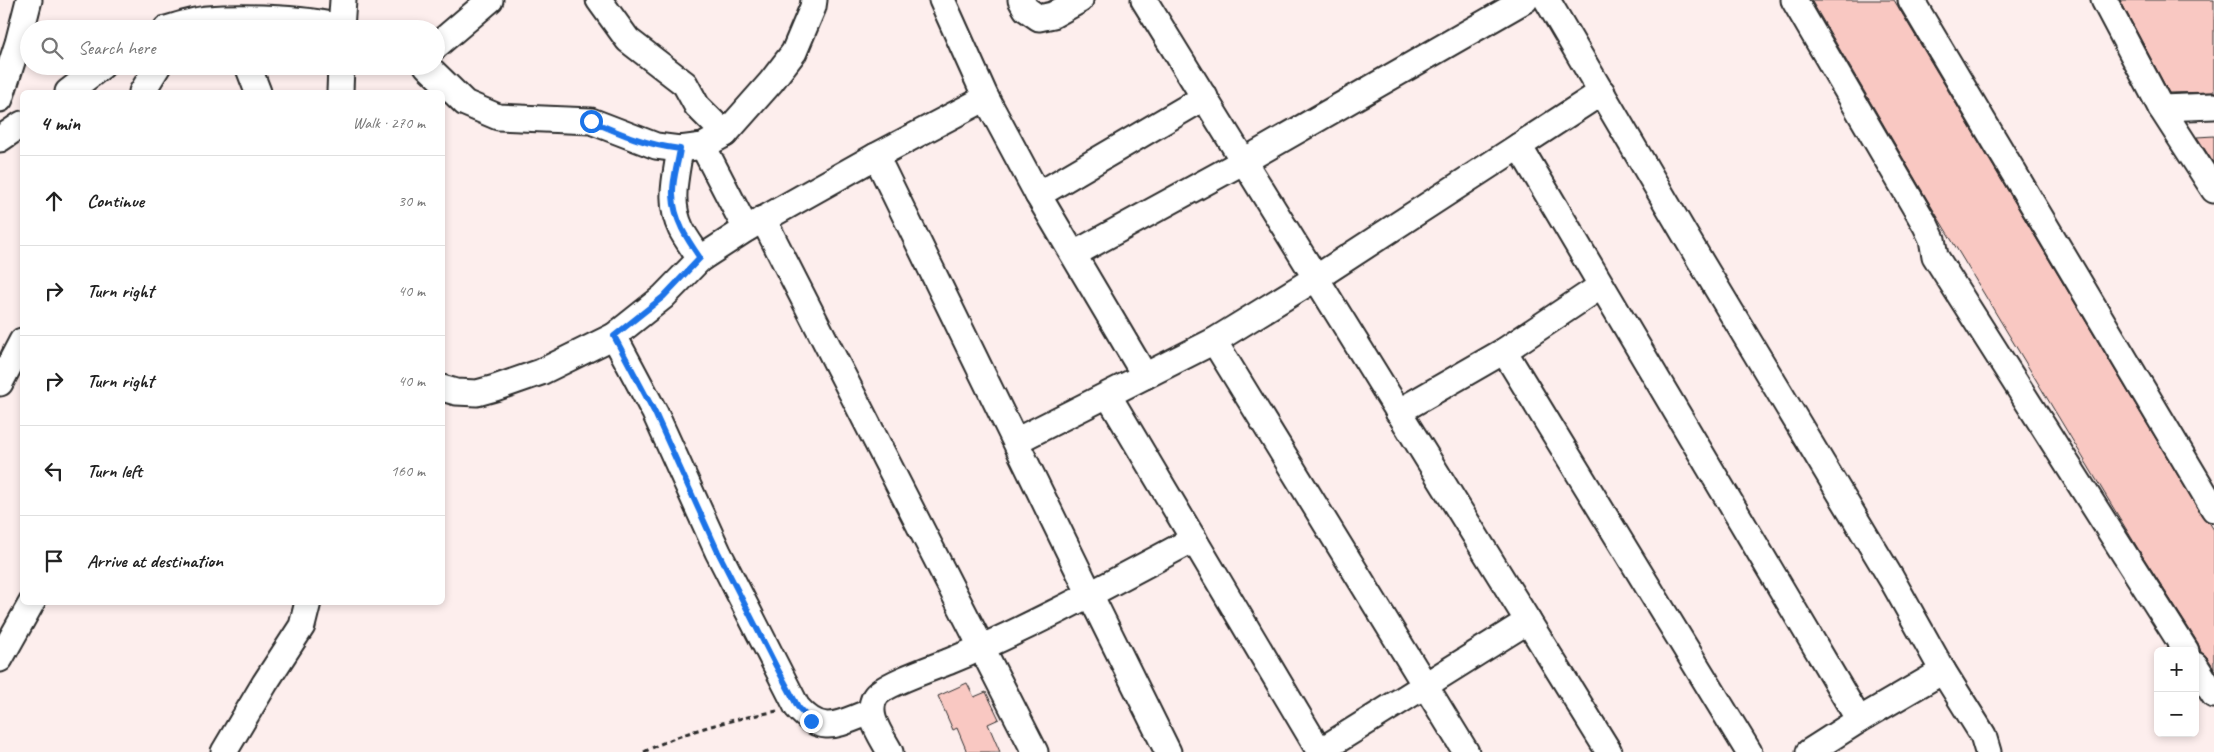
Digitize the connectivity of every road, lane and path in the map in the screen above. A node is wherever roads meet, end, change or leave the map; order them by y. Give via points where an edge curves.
1 (29, 0) edge
2 (343, 0) edge
3 (490, 0) edge
4 (598, 0) edge
5 (814, 0) edge
6 (942, 0) edge
7 (1021, 0) edge
8 (1080, 0) edge
9 (1144, 0) edge
10 (1525, 0) edge
11 (1547, 0) edge
12 (1794, 0) edge
13 (1911, 0) edge
14 (2104, 0) edge
15 (233, 17) edge
16 (24, 20) edge
17 (204, 20) edge
18 (278, 20) edge
19 (342, 20) edge
20 (20, 35) edge
21 (445, 38) edge
22 (90, 75) edge
23 (152, 75) edge
24 (251, 75) edge
25 (437, 75) edge
26 (71, 90) edge
27 (143, 90) edge
28 (257, 90) edge
29 (1602, 92) junction
30 (986, 98) junction
31 (1205, 98) junction
32 (0, 99) edge
33 (2214, 106) edge
34 (2161, 108) junction
35 (20, 125) edge
36 (725, 134) junction
37 (0, 139) edge
38 (1519, 146) junction
39 (691, 148) junction
40 (876, 156) junction
41 (1244, 161) junction
42 (2214, 190) edge
43 (1038, 195) junction
44 (755, 224) junction
45 (1074, 254) junction
46 (700, 258) junction
47 (1316, 278) junction
48 (1601, 286) junction
49 (614, 336) junction
50 (1214, 341) junction
51 (20, 345) edge
52 (1504, 351) junction
53 (1145, 376) junction
54 (0, 383) edge
55 (445, 389) edge
56 (1108, 395) junction
57 (1398, 412) junction
58 (1016, 441) junction
59 (2214, 509) edge
60 (1194, 539) junction
61 (1089, 595) junction
62 (30, 605) edge
63 (307, 605) edge
64 (1528, 622) junction
65 (2183, 647) edge
66 (981, 648) junction
67 (0, 659) edge
68 (1943, 671) junction
69 (2199, 671) edge
70 (1425, 685) junction
71 (2214, 695) edge
72 (798, 707) junction
73 (870, 712) junction
74 (1859, 720) junction
75 (1320, 751) edge
76 (224, 752) edge
77 (644, 752) edge
78 (890, 752) edge
79 (1035, 752) edge
80 (1168, 752) edge
81 (1466, 752) edge
82 (1609, 752) edge
83 (1749, 752) edge
84 (1809, 752) edge
85 (1988, 752) edge

1 - 16 street
2 - 19 street
3 - 21 street
4 - 36 street via 628,40 685,84 696,106
5 - 36 street via 794,52
6 - 30 street
7 - 8 street via 1026,9 1039,18
9 - 31 street
10 - 41 street
11 - 29 street
12 - 65 street via 1926,226 1935,256
13 - 59 street
14 - 34 street
15 - 17 street
15 - 18 street
20 - 32 street
22 - 26 street
23 - 27 street
24 - 28 street
25 - 39 street via 466,102 498,117 591,121 656,146
29 - 38 street
29 - 68 street
30 - 40 street
30 - 43 street
31 - 41 street
31 - 43 street
33 - 34 street
34 - 42 street
35 - 37 street
36 - 39 street
38 - 47 street
38 - 48 street
39 - 44 street
39 - 46 street via 673,194 681,229
40 - 44 street
40 - 58 street
41 - 45 street
41 - 47 street
43 - 45 street
44 - 46 street
44 - 66 street
45 - 53 street
46 - 49 street via 663,297
47 - 50 street
47 - 57 street
48 - 52 street
48 - 74 street
49 - 55 street via 541,372 495,388 478,393
49 - 72 street via 655,413 718,552
50 - 53 street
50 - 70 street
51 - 54 street
52 - 57 street
52 - 83 street
53 - 56 street
56 - 58 street
56 - 60 street
57 - 64 street
58 - 61 street
60 - 61 street
60 - 75 street
61 - 66 street
61 - 80 street
62 - 67 street
63 - 76 street via 302,626
64 - 70 street
64 - 82 street
66 - 73 street via 892,685 877,694
66 - 79 street
68 - 74 street
68 - 85 street via 1983,734
69 - 71 street
70 - 75 street
70 - 81 street
72 - 73 street via 820,725 832,725
72 - 77 path via 734,720 671,738
73 - 78 street
74 - 84 street

